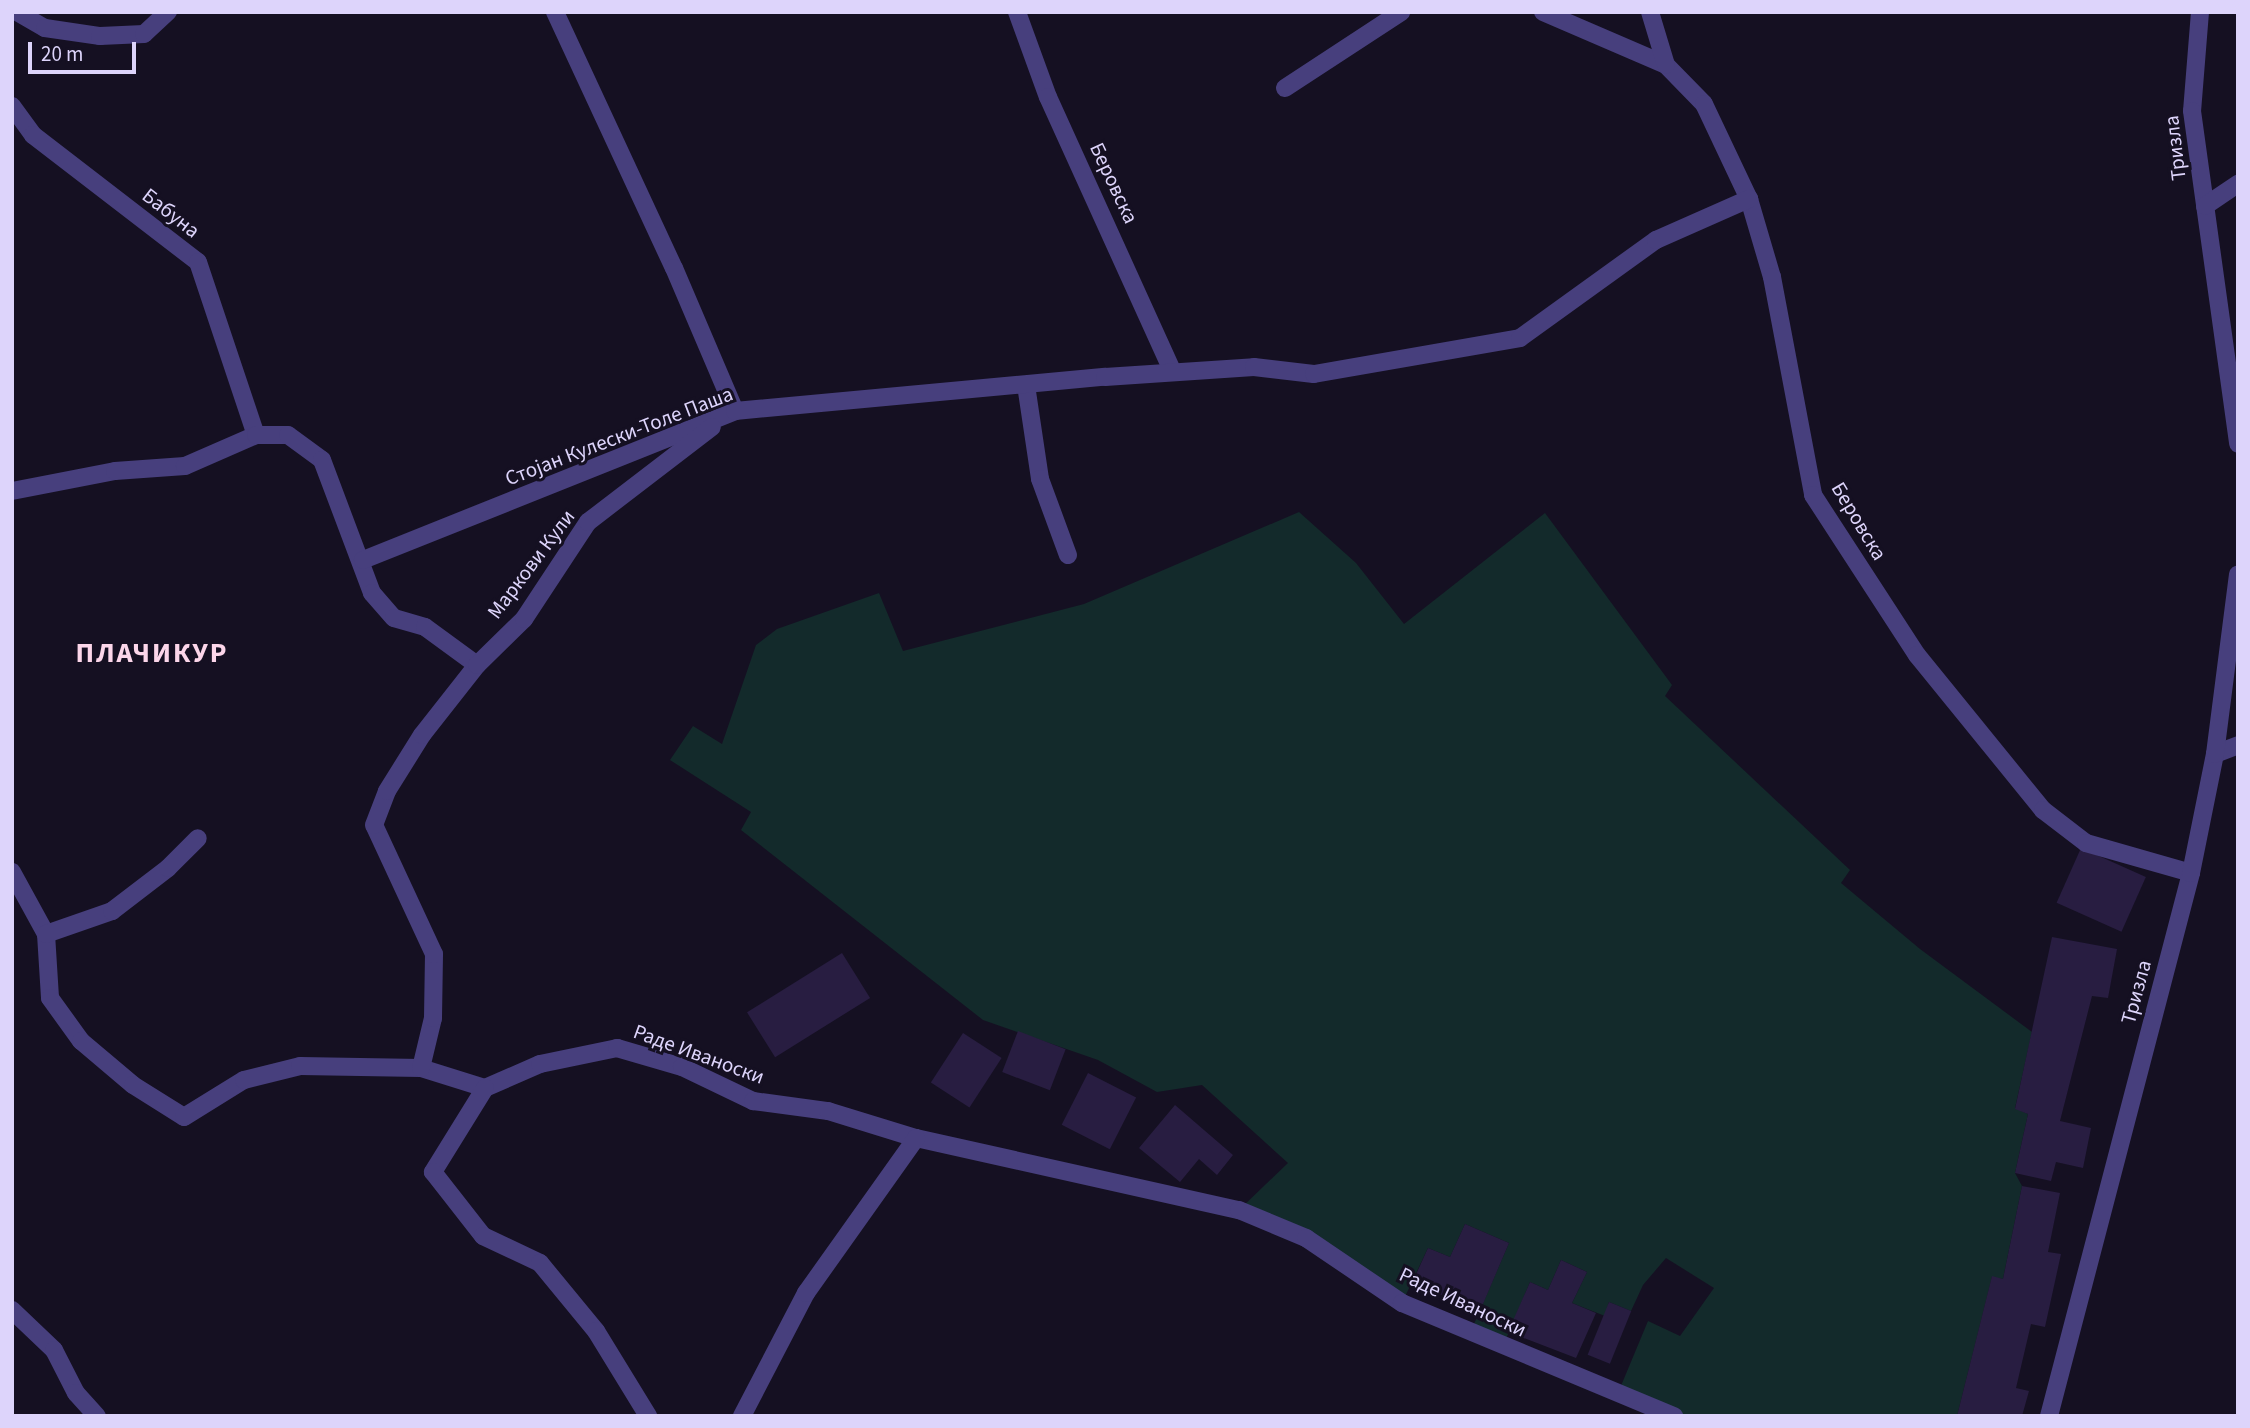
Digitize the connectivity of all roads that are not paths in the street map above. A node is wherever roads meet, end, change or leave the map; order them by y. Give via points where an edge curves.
1 (17, 12) edge
2 (168, 12) edge
3 (555, 12) edge
4 (1017, 12) edge
5 (1401, 12) edge
6 (1544, 12) edge
7 (1650, 12) edge
8 (2200, 12) edge
9 (1666, 65) junction
10 (1285, 88) dead end
11 (12, 106) edge
12 (2238, 184) edge
13 (1749, 199) junction
14 (2205, 206) junction
15 (2231, 325) edge
16 (1172, 372) junction
17 (1026, 385) junction
18 (735, 411) junction
19 (256, 435) junction
20 (2238, 444) edge
21 (12, 491) edge
22 (1068, 555) dead end
23 (363, 560) junction
24 (2238, 575) edge
25 (477, 665) junction
26 (2238, 745) edge
27 (2215, 754) junction
28 (198, 838) dead end
29 (12, 872) edge
30 (2191, 873) junction
31 (46, 934) junction
32 (421, 1068) junction
33 (485, 1088) junction
34 (916, 1138) junction
35 (12, 1310) edge
36 (97, 1416) edge
37 (648, 1416) edge
38 (743, 1416) edge
39 (1674, 1416) edge
40 (2049, 1416) edge

1 - 2 street via 45,28 100,36 144,34
3 - 18 street
4 - 16 street, Беровска via 1048,97
5 - 10 street
6 - 9 street, Беровска
7 - 9 street, Беровска
8 - 14 street, Тризла via 2192,111
9 - 13 street, Беровска via 1704,104
11 - 19 street, Бабуна via 33,135 198,262
12 - 14 street
13 - 16 street, Стојан Кулески-Толе Паша via 1656,240 1520,338 1314,374 1254,367
13 - 30 street, Беровска via 1791,364 1813,495 1917,655 2043,810 2086,843
14 - 15 street, Тризла
15 - 20 street, Тризла
16 - 17 street, Стојан Кулески-Толе Паша
17 - 18 street, Стојан Кулески-Толе Паша
17 - 22 street via 1040,478
18 - 23 street, Стојан Кулески-Толе Паша
18 - 25 street, Маркови Кули via 588,522 524,619
19 - 21 street via 185,467 116,471
19 - 23 street via 288,435 322,460
23 - 25 street via 372,593 394,618 425,627
24 - 27 street, Тризла
25 - 32 street, Маркови Кули via 422,735 387,791 374,825 434,954 433,1018
26 - 27 street
27 - 30 street, Тризла
28 - 31 street via 112,911
29 - 31 street
30 - 40 street, Тризла
31 - 32 street via 50,998 81,1041 133,1085 184,1117 244,1080 300,1066
32 - 33 street
33 - 34 street, Раде Иваноски via 540,1064 617,1048 682,1068 753,1101 828,1111
33 - 37 street via 433,1172 483,1236 540,1263 596,1331
34 - 38 street via 806,1293
34 - 39 street, Раде Иваноски via 1239,1210 1306,1238 1402,1303
35 - 36 street via 54,1350 76,1393

